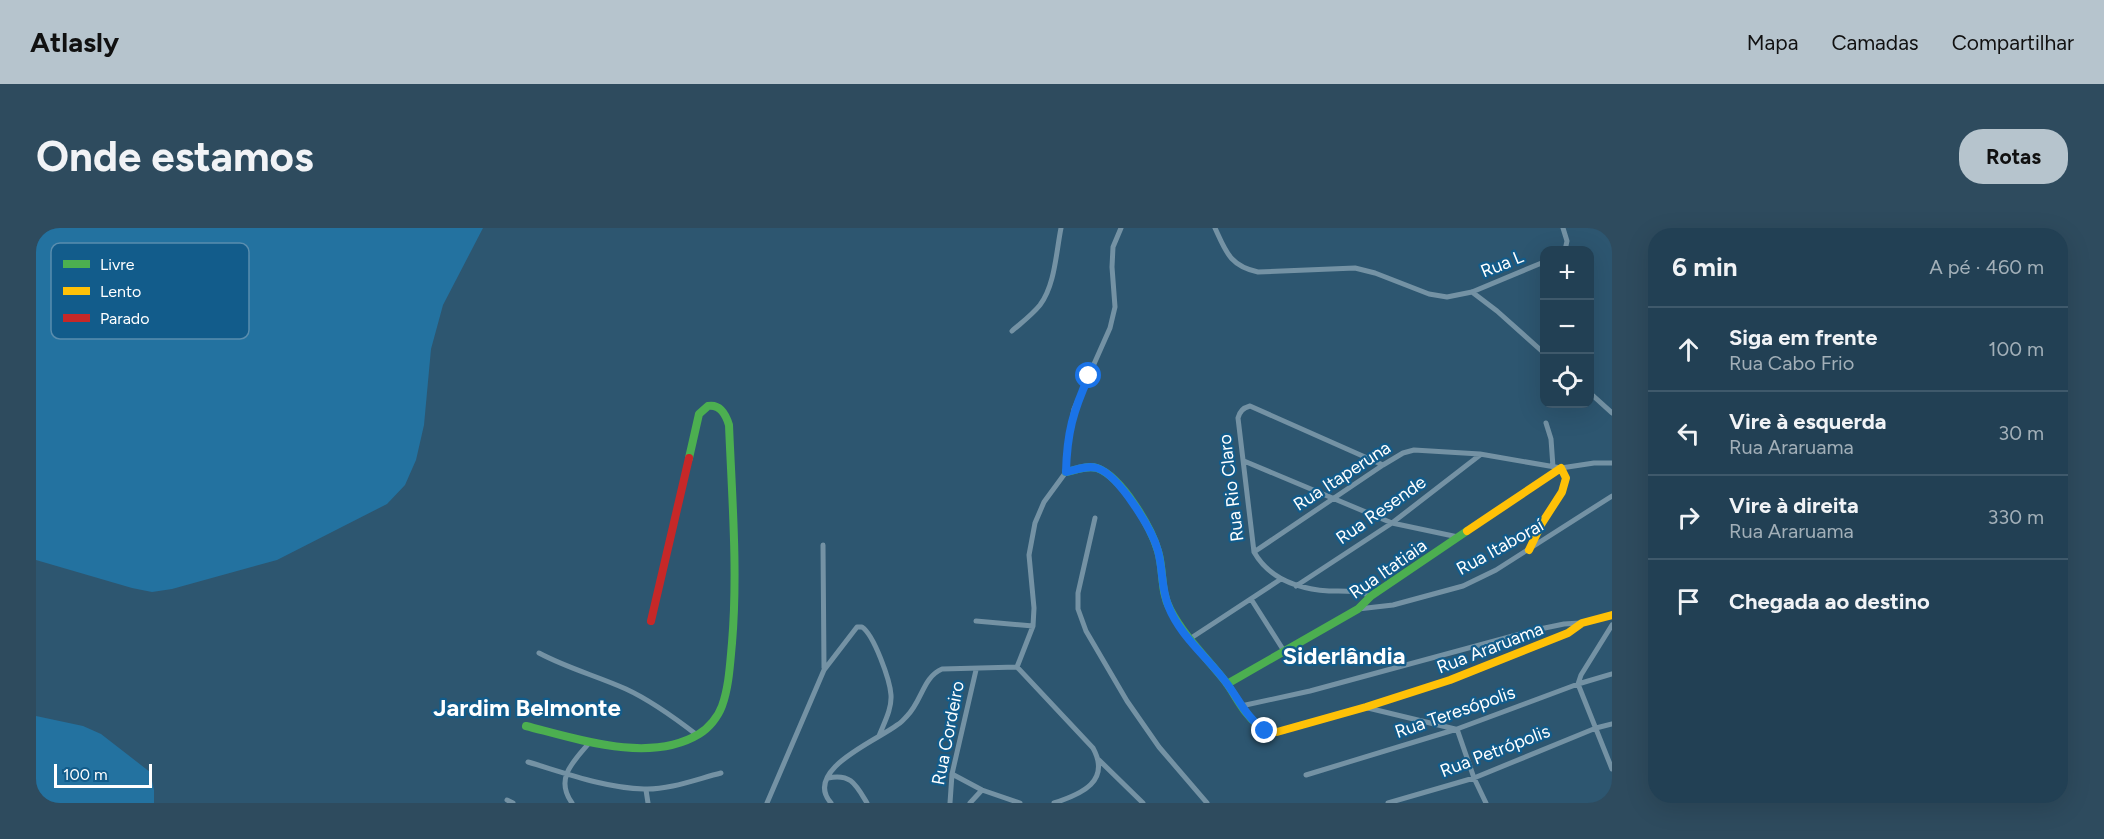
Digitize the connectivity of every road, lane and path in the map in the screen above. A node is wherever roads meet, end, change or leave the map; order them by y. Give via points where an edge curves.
1 (1061, 228) edge
2 (1113, 228) edge
3 (1215, 228) edge
4 (1563, 228) edge
5 (1121, 230) edge
6 (1566, 246) edge
7 (1540, 264) edge
8 (1472, 292) junction
9 (1012, 331) dead end
10 (1540, 349) edge
11 (1594, 397) edge
12 (1612, 413) edge
13 (1546, 423) dead end
14 (1480, 454) junction
15 (1244, 461) junction
16 (1612, 463) edge
17 (1383, 465) junction
18 (1557, 467) junction
19 (1066, 472) junction
20 (1612, 496) edge
21 (1334, 499) junction
22 (1095, 518) dead end
23 (1392, 523) junction
24 (1460, 537) junction
25 (823, 545) dead end
26 (1529, 550) junction
27 (1254, 552) junction
28 (1281, 579) junction
29 (1296, 586) junction
30 (1371, 596) junction
31 (1251, 599) junction
32 (1358, 609) junction
33 (1612, 615) edge
34 (651, 621) dead end
35 (976, 621) dead end
36 (1582, 623) junction
37 (1612, 625) edge
38 (1033, 626) junction
39 (1188, 640) junction
40 (1284, 651) junction
41 (539, 653) dead end
42 (1017, 668) junction
43 (824, 670) junction
44 (976, 670) junction
45 (1612, 674) edge
46 (1227, 684) junction
47 (1578, 684) junction
48 (1241, 706) junction
49 (1366, 707) junction
50 (1612, 724) edge
51 (526, 726) dead end
52 (1596, 728) junction
53 (1457, 729) junction
54 (697, 735) junction
55 (879, 736) junction
56 (590, 742) junction
57 (1099, 760) junction
58 (528, 762) dead end
59 (1612, 769) edge
60 (721, 772) dead end
61 (566, 774) junction
62 (952, 774) junction
63 (1306, 775) dead end
64 (1474, 777) junction
65 (827, 778) junction
66 (646, 790) junction
67 (982, 790) junction
68 (507, 800) dead end
69 (513, 803) edge
70 (572, 803) edge
71 (648, 803) edge
72 (767, 803) edge
73 (831, 803) edge
74 (867, 803) edge
75 (950, 803) edge
76 (970, 803) edge
77 (1020, 803) edge
78 (1054, 803) edge
79 (1143, 803) edge
80 (1207, 803) edge
81 (1388, 803) edge
82 (1486, 803) edge

1 - 9 street via 1046,296
2 - 5 street
3 - 8 street, Rua L via 1233,262 1244,269 1258,272 1355,268 1429,294 1447,297
4 - 6 street
5 - 19 street via 1113,247 1115,307 1110,328 1074,410
7 - 8 street, Rua L
8 - 10 street
11 - 12 street
13 - 18 street
14 - 17 street, Rua Itaperuna via 1414,450
14 - 18 street, Rua Itaperuna
14 - 23 street, Rua Resende
15 - 17 street, Rua Rio Claro via 1238,418 1250,406
15 - 21 street
15 - 27 street, Rua Rio Claro
16 - 18 street, Rua Itaperuna
17 - 21 street, Rua Itaperuna
18 - 24 street, Rua Itatiaia
18 - 26 street via 1566,478 1562,492
19 - 38 street via 1044,502 1035,524 1029,555
19 - 39 street, Rua Araruama via 1097,468 1108,474 1139,510 1157,548 1168,606
20 - 26 street, Rua Itaboraí
21 - 23 street
21 - 27 street, Rua Itaperuna
22 - 80 street via 1078,593 1078,609 1086,631 1159,747
23 - 24 street
23 - 29 street, Rua Resende
24 - 30 street, Rua Itatiaia
25 - 43 street
26 - 32 street, Rua Itaboraí via 1462,586 1393,605
27 - 28 street, Rua Rio Claro
28 - 29 street, Rua Rio Claro
28 - 31 street
29 - 30 street, Rua Rio Claro via 1357,591
30 - 32 street, Rua Itatiaia
31 - 39 street
31 - 40 street
32 - 40 street, Rua Itatiaia
33 - 36 street, Rua Araruama
34 - 54 street via 699,414 709,404 715,405 722,409 729,424 735,568 733,630 721,709
35 - 38 street
36 - 48 street via 1535,630
36 - 49 street, Rua Araruama via 1568,633 1450,681
37 - 47 street
38 - 42 street
39 - 46 street, Rua Araruama
40 - 46 street, Rua Itatiaia
41 - 54 street via 629,691
42 - 44 street
42 - 57 street via 1093,748
43 - 55 street via 854,630 866,630 887,676 891,696
43 - 72 street
44 - 55 street via 942,669 933,673 910,713
44 - 62 street, Rua Cordeiro
45 - 47 street, Rua Teresópolis
46 - 48 street, Rua Araruama
47 - 52 street
47 - 53 street, Rua Teresópolis
48 - 49 street, Rua Araruama via 1265,731 1277,732
49 - 53 street
50 - 52 street, Rua Petrópolis
51 - 56 street
52 - 59 street
52 - 64 street, Rua Petrópolis
53 - 63 street, Rua Teresópolis
53 - 64 street
54 - 56 street via 655,748
55 - 65 street via 843,759
56 - 61 street
57 - 78 street via 1099,771 1088,788
57 - 79 street
58 - 61 street
60 - 66 street
61 - 66 street
61 - 70 street via 564,784
62 - 67 street
62 - 75 street, Rua Cordeiro
64 - 81 street, Rua Petrópolis
64 - 82 street
65 - 73 street via 824,791
65 - 74 street via 843,776 857,787
66 - 71 street
67 - 76 street, Rua Cordeiro
67 - 77 street
68 - 69 street

